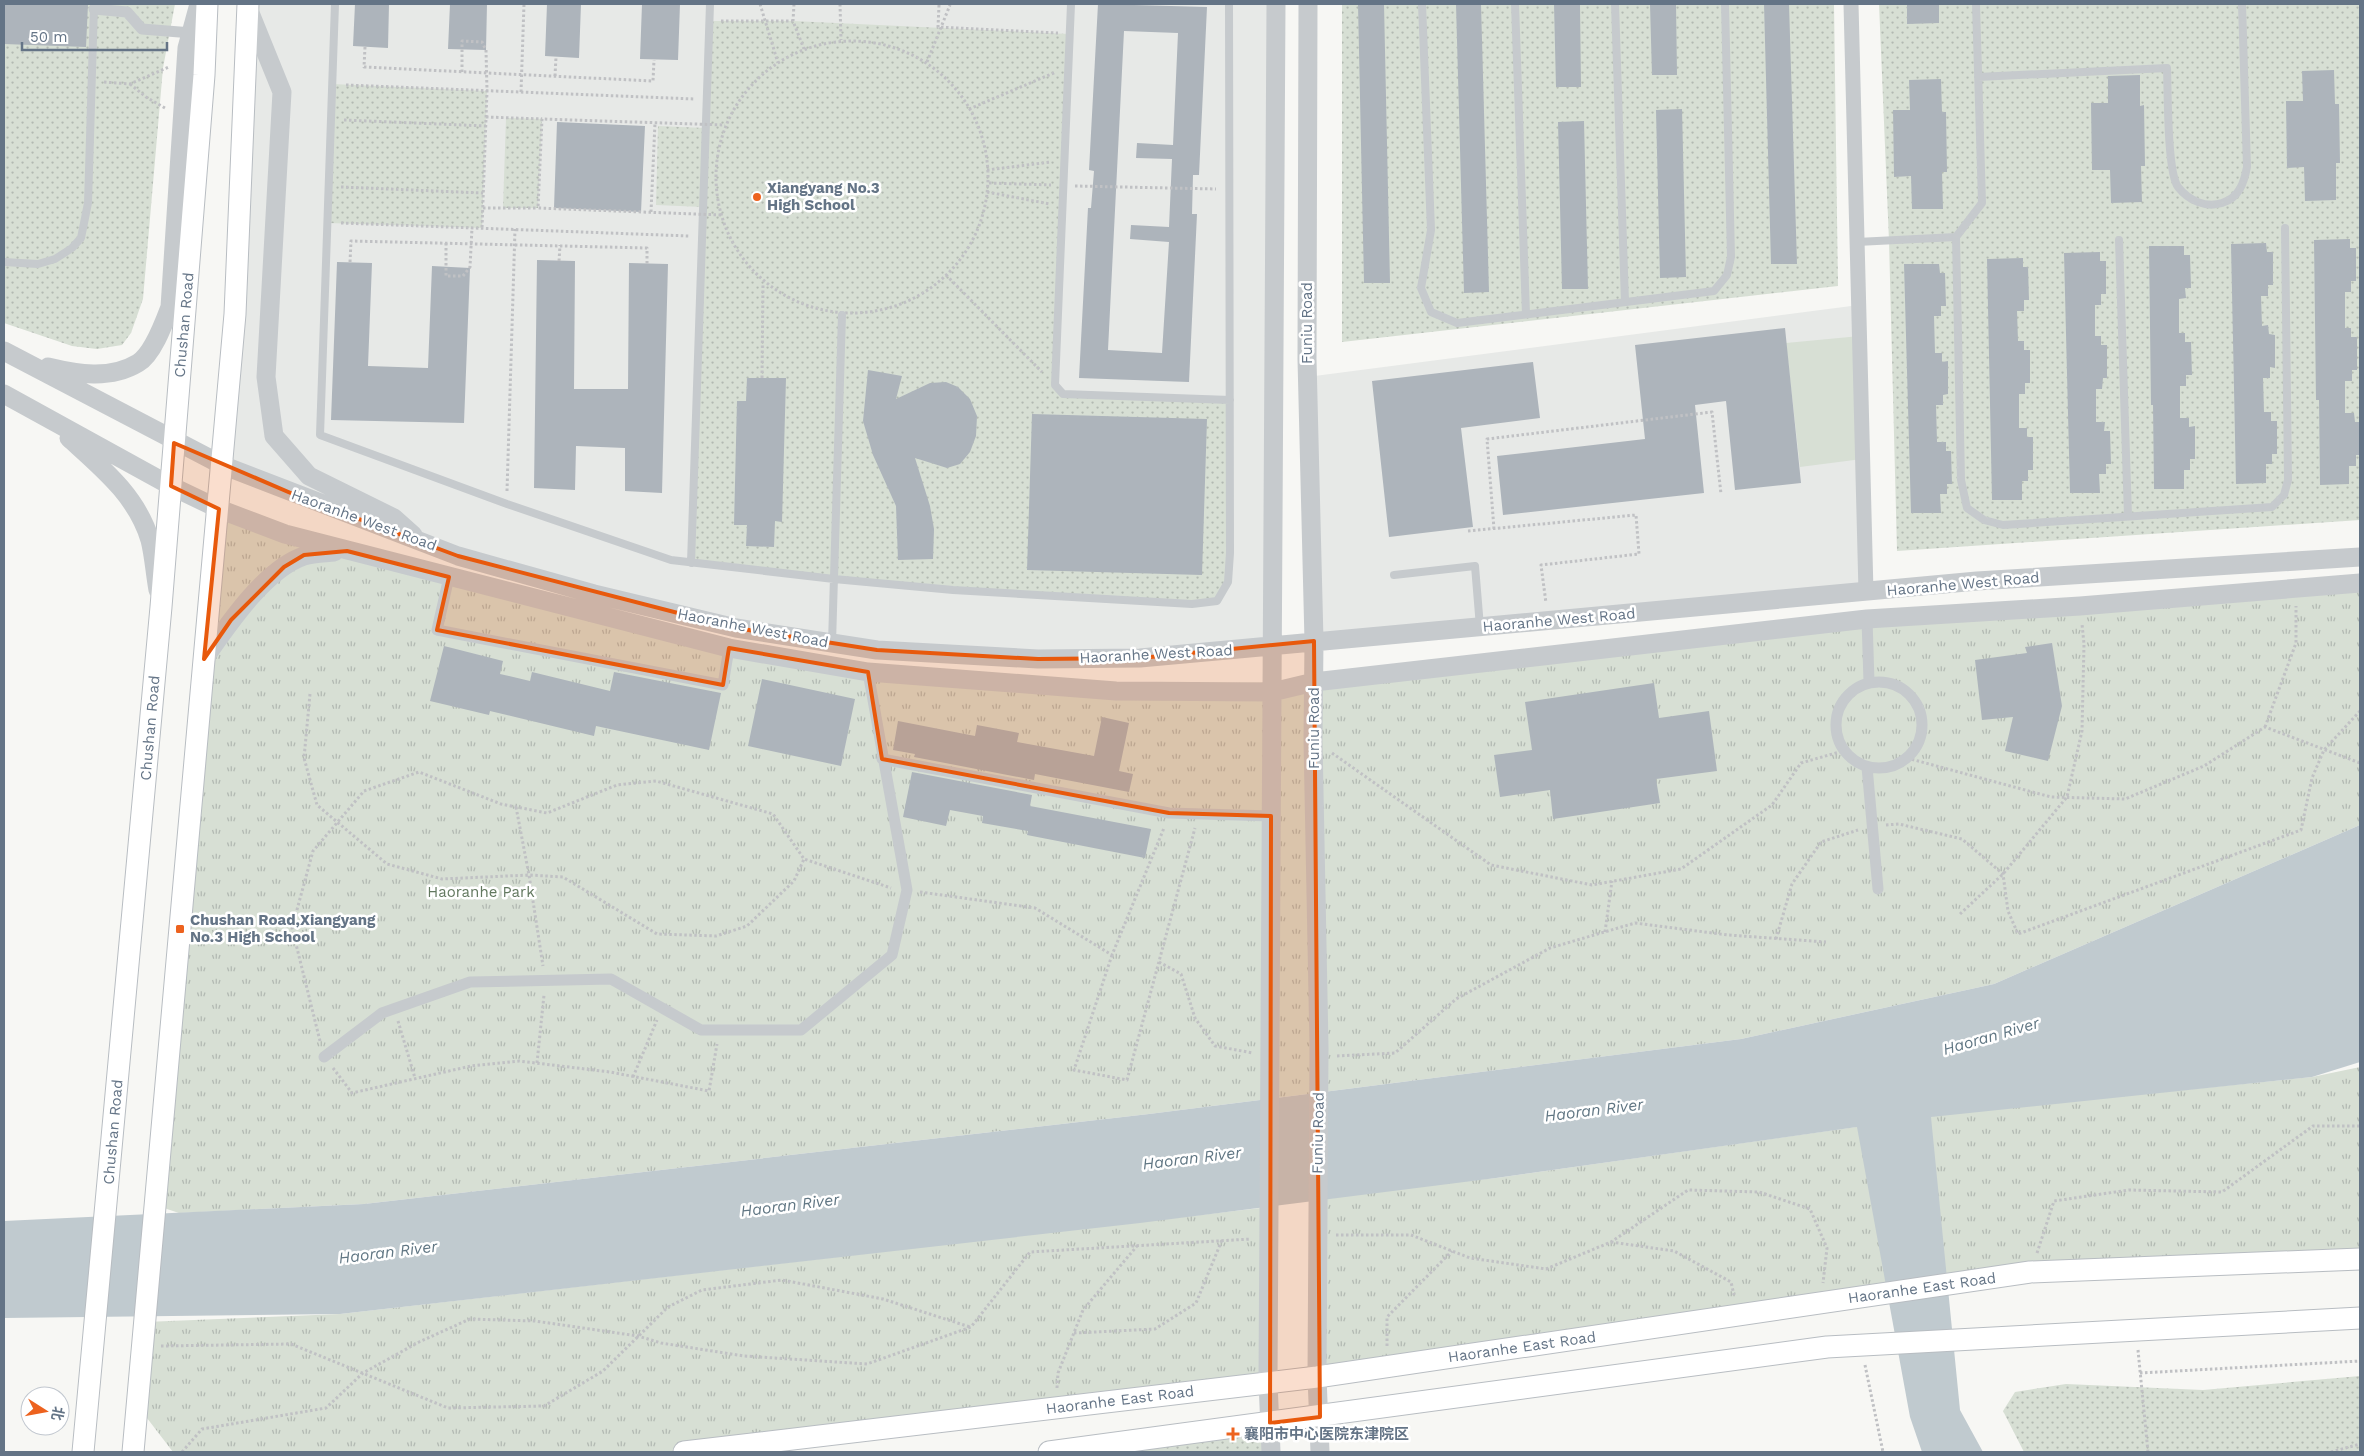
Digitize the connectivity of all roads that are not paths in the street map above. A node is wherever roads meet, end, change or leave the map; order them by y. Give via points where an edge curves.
1 (199, 4) edge
2 (207, 4) edge
3 (336, 4) edge
4 (710, 4) edge
5 (1070, 4) edge
6 (1229, 4) edge
7 (1276, 4) edge
8 (1308, 4) edge
9 (1422, 4) edge
10 (1515, 4) edge
11 (1616, 4) edge
12 (1725, 4) edge
13 (1851, 4) edge
14 (1976, 4) edge
15 (2242, 4) edge
16 (248, 6) edge
17 (94, 7) edge
18 (127, 8) edge
19 (192, 33) junction
20 (1978, 77) junction
21 (2284, 228) dead end
22 (1956, 237) junction
23 (2119, 240) dead end
24 (1857, 242) junction
25 (4, 262) edge
26 (1625, 302) junction
27 (1526, 314) junction
28 (842, 315) road end
29 (4, 351) edge
30 (24, 362) junction
31 (4, 394) edge
32 (1230, 400) junction
33 (44, 416) junction
34 (174, 443) junction
35 (222, 466) junction
36 (171, 486) junction
37 (219, 509) junction
38 (2128, 516) junction
39 (419, 541) junction
40 (347, 551) junction
41 (2360, 557) edge
42 (691, 563) junction
43 (1394, 575) dead end
44 (449, 577) junction
45 (834, 579) junction
46 (2360, 583) edge
47 (1866, 592) junction
48 (161, 607) junction
49 (1868, 619) junction
50 (1480, 627) junction
51 (1314, 642) junction
52 (832, 643) junction
53 (1272, 646) junction
54 (729, 648) junction
55 (204, 659) junction
56 (868, 672) junction
57 (1314, 682) junction
58 (1869, 682) junction
59 (1272, 692) junction
60 (882, 759) junction
61 (1867, 767) junction
62 (1271, 816) junction
63 (1878, 889) dead end
64 (324, 1057) road end
65 (2360, 1259) edge
66 (2360, 1318) edge
67 (1316, 1377) junction
68 (1268, 1382) junction
69 (1320, 1417) junction
70 (1270, 1423) junction
71 (83, 1446) edge
72 (133, 1448) edge
73 (684, 1452) edge
74 (1049, 1452) edge
75 (1270, 1452) edge
76 (1320, 1452) edge

1 - 19 street
2 - 34 main road, Chushan Road
3 - 42 lane via 320,435 507,504 671,560
4 - 42 lane
5 - 32 lane via 1055,385 1063,394
6 - 32 lane
7 - 53 street
8 - 51 street, Funiu Road via 1307,359
9 - 27 lane via 1431,230 1421,288 1432,312 1457,323
10 - 27 lane
11 - 26 lane
12 - 26 lane via 1731,256 1727,275 1714,291
13 - 24 street
14 - 20 lane
15 - 20 lane via 2247,168 2244,185 2228,201 2214,206 2199,204 2178,187 2170,152 2167,68
16 - 35 main road via 235,314
16 - 39 street via 282,92 266,377 274,436 309,476 394,518
17 - 18 street
17 - 25 lane via 88,203 81,238 55,259 38,264
18 - 19 street via 142,29
19 - 30 street via 187,48 170,307 160,335 139,363 109,374 77,374
20 - 22 lane via 1982,203
21 - 38 lane via 2288,480 2284,495 2272,507
22 - 24 lane
22 - 38 lane via 1961,480 1967,508 1984,520 2003,525
23 - 38 lane
24 - 47 street
26 - 27 lane
28 - 45 lane
29 - 30 street, Haoranhe West Road
30 - 34 street, Haoranhe West Road
31 - 33 street, Haoranhe West Road
32 - 45 lane via 1230,554 1228,582 1217,601 1192,604 953,590
33 - 36 street, Haoranhe West Road
33 - 48 street via 118,481 139,514 150,540
34 - 35 street, Haoranhe West Road
34 - 36 main road, Chushan Road
35 - 37 main road
35 - 39 street, Haoranhe West Road
36 - 37 street, Haoranhe West Road
36 - 48 main road, Chushan Road
37 - 40 street, Haoranhe West Road via 285,534
37 - 55 main road
39 - 52 street, Haoranhe West Road via 458,556 594,594 736,628
40 - 44 street, Haoranhe West Road
40 - 55 street via 304,555 284,567 258,589 231,620
41 - 47 street, Haoranhe West Road via 1977,581
42 - 45 lane
43 - 50 lane via 1476,566
44 - 54 street, Haoranhe West Road
44 - 54 street via 437,630 723,685
45 - 52 lane
46 - 49 street, Haoranhe West Road via 2080,606
47 - 50 street, Haoranhe West Road
48 - 71 main road, Chushan Road
49 - 57 street, Haoranhe West Road
49 - 58 street
50 - 51 street, Haoranhe West Road
51 - 53 street, Haoranhe West Road
51 - 57 street, Funiu Road
52 - 53 street, Haoranhe West Road via 878,650 1038,659 1140,658
53 - 59 street
54 - 56 street, Haoranhe West Road
55 - 72 main road
56 - 59 street, Haoranhe West Road via 1116,691
56 - 60 street
57 - 59 street, Haoranhe West Road
57 - 67 street, Funiu Road via 1319,1062
58 - 61 street via 1845,697 1835,724 1837,738 1844,750
58 - 61 street via 1884,682 1909,694 1922,719 1916,747 1907,758 1881,768
59 - 62 street
60 - 62 street via 1169,813
60 - 64 street via 907,890 892,954 801,1030 701,1030 611,979 470,982 382,1013
61 - 63 street
62 - 68 street
65 - 67 main road, Haoranhe East Road via 2030,1272
66 - 69 main road via 1827,1347
67 - 68 main road, Haoranhe East Road
67 - 69 street, Funiu Road
68 - 70 street
68 - 73 main road, Haoranhe East Road
69 - 70 main road
69 - 76 street, Funiu Road
70 - 74 main road
70 - 75 street

